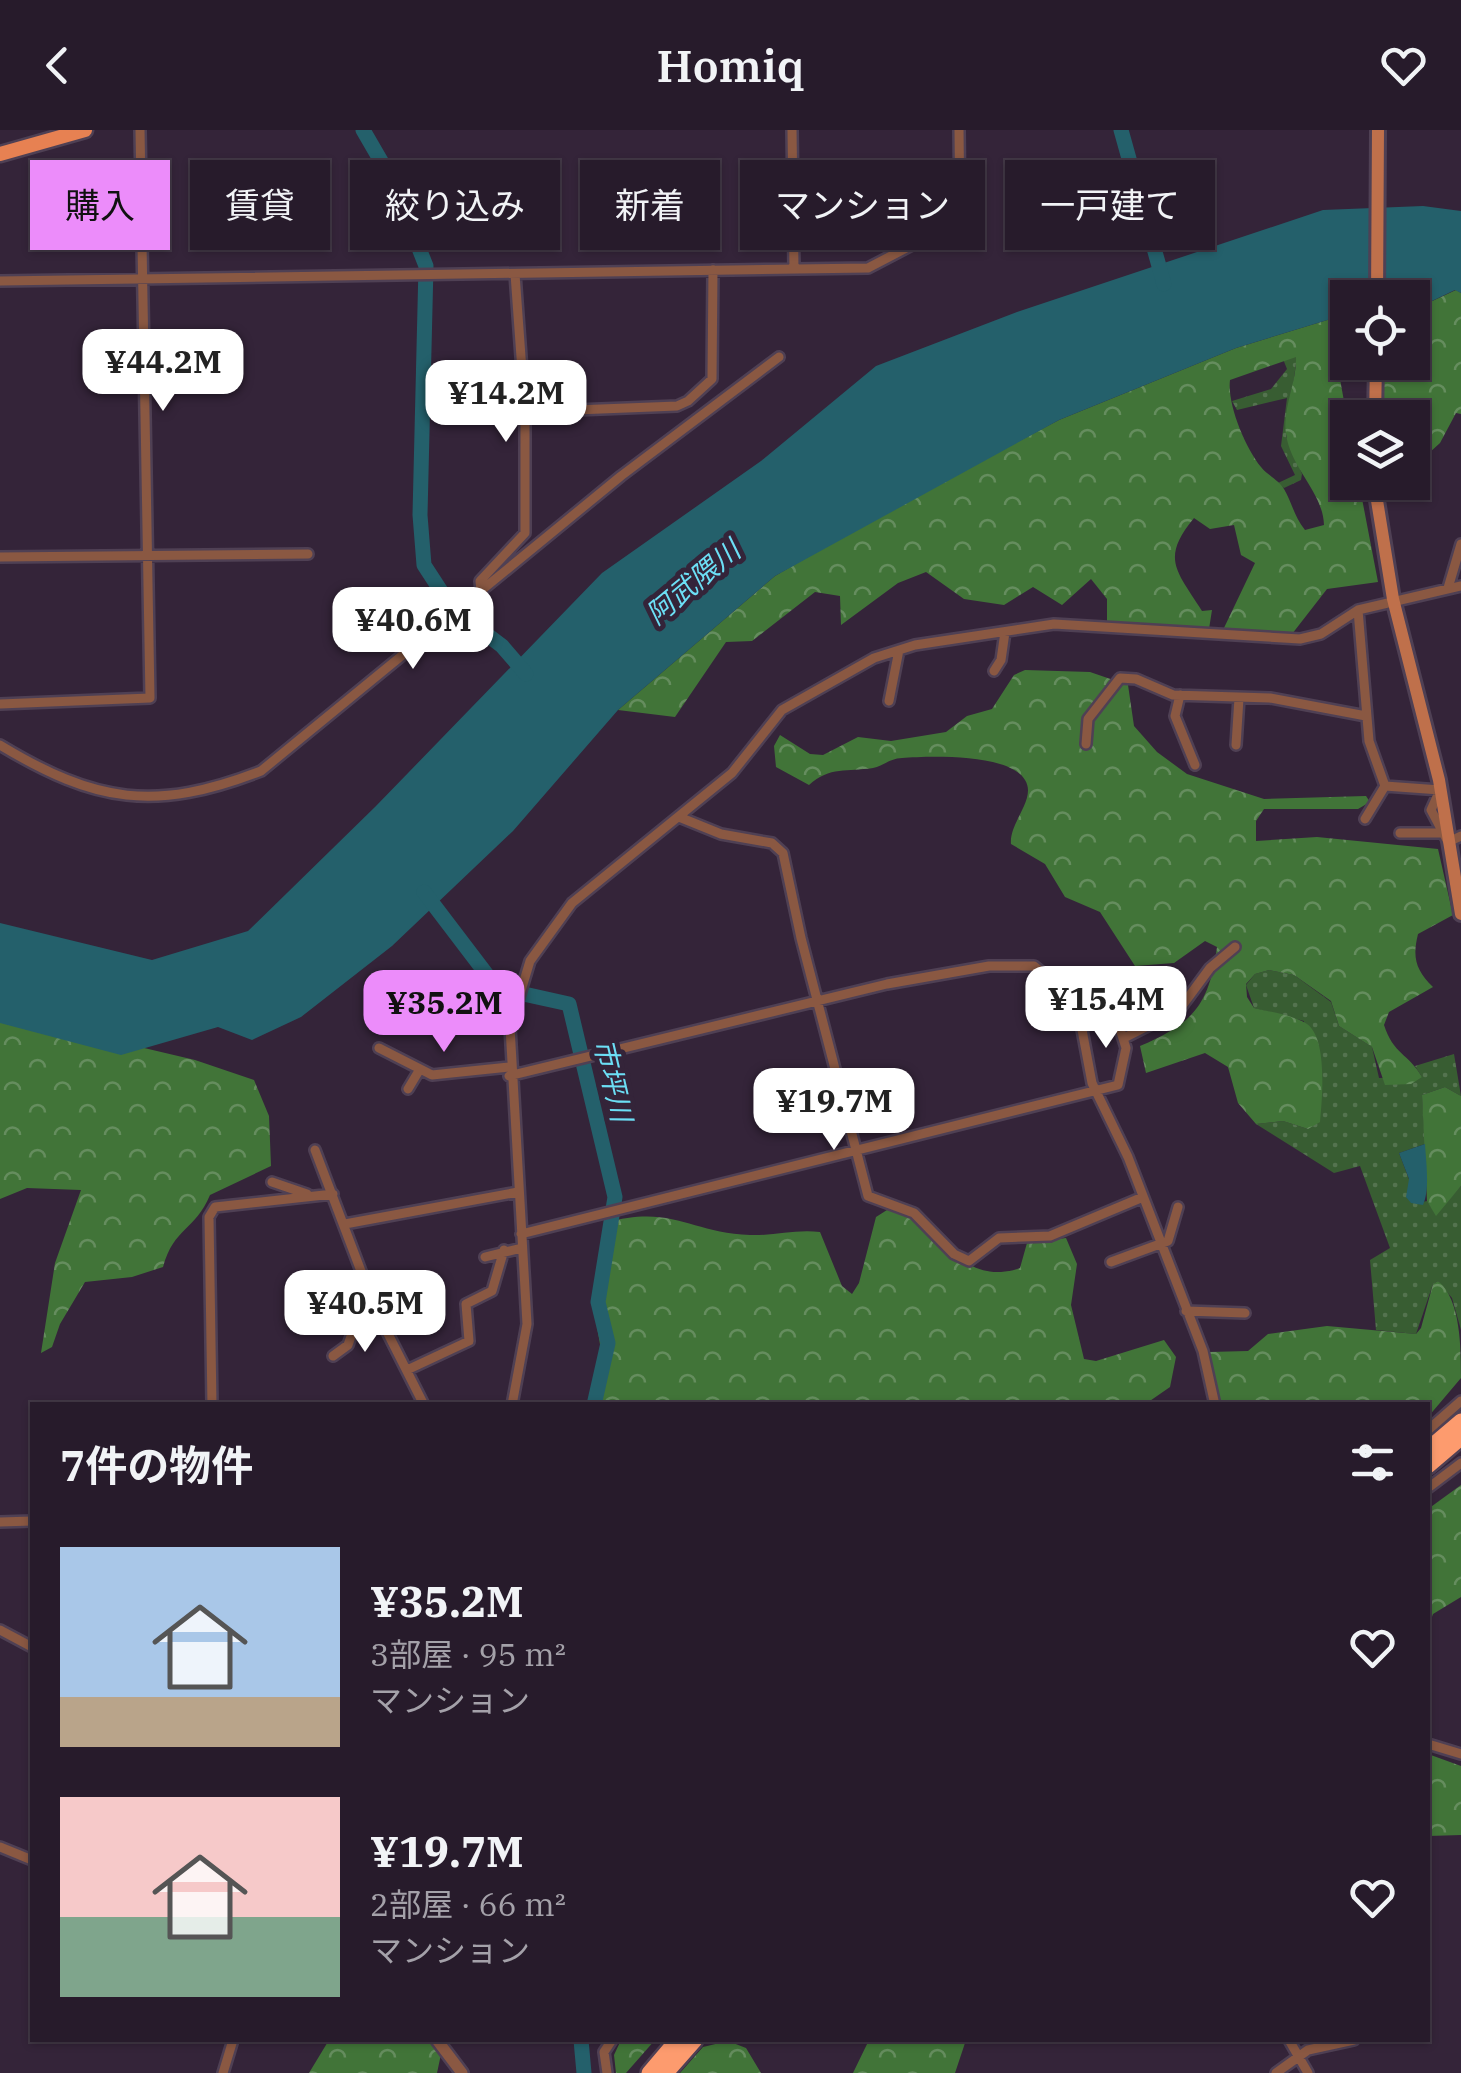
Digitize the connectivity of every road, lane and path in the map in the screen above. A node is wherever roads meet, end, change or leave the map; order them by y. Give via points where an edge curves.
1 (85, 130) edge
2 (140, 130) edge
3 (792, 130) edge
4 (959, 130) edge
5 (1378, 133) edge
6 (0, 154) edge
7 (713, 270) junction
8 (794, 270) junction
9 (515, 274) junction
10 (142, 279) junction
11 (1377, 280) edge
12 (0, 281) edge
13 (779, 357) dead end
14 (525, 412) junction
15 (1377, 500) edge
16 (1461, 544) edge
17 (147, 554) junction
18 (308, 554) dead end
19 (0, 557) edge
20 (1461, 586) edge
21 (1448, 588) junction
22 (482, 591) junction
23 (1394, 599) junction
24 (1358, 610) junction
25 (1005, 632) junction
26 (899, 650) junction
27 (994, 671) dead end
28 (1180, 695) junction
29 (1239, 698) junction
30 (890, 701) dead end
31 (0, 704) edge
32 (1366, 716) junction
33 (1086, 744) dead end
34 (0, 745) edge
35 (1236, 746) dead end
36 (1196, 765) dead end
37 (1385, 786) junction
38 (1440, 790) junction
39 (679, 817) junction
40 (1365, 819) dead end
41 (1400, 833) dead end
42 (1449, 837) edge
43 (1461, 914) edge
44 (1234, 947) dead end
45 (817, 1000) junction
46 (1081, 1026) junction
47 (1126, 1037) junction
48 (378, 1048) dead end
49 (420, 1070) junction
50 (509, 1071) junction
51 (408, 1089) dead end
52 (1097, 1094) junction
53 (315, 1150) dead end
54 (854, 1153) junction
55 (272, 1182) dead end
56 (518, 1192) junction
57 (333, 1194) junction
58 (310, 1196) junction
59 (1144, 1197) junction
60 (1178, 1207) dead end
61 (344, 1224) junction
62 (521, 1234) junction
63 (1162, 1245) junction
64 (522, 1248) junction
65 (504, 1250) junction
66 (485, 1257) dead end
67 (1111, 1262) dead end
68 (1186, 1310) junction
69 (1245, 1313) dead end
70 (379, 1315) junction
71 (333, 1356) dead end
72 (407, 1370) junction
73 (1461, 1401) edge
74 (212, 1402) edge
75 (423, 1402) edge
76 (513, 1402) edge
77 (1214, 1402) edge
78 (1461, 1421) edge
79 (1430, 1428) edge
80 (1461, 1438) edge
81 (1430, 1447) edge
82 (1461, 1463) edge
83 (1430, 1464) edge
84 (1430, 1486) edge
85 (0, 1522) edge
86 (30, 1522) edge
87 (0, 1630) edge
88 (30, 1646) edge
89 (1430, 1745) edge
90 (1461, 1754) edge
91 (0, 1847) edge
92 (30, 1859) edge
93 (232, 2042) edge
94 (439, 2042) edge
95 (611, 2042) edge
96 (675, 2042) edge
97 (693, 2042) edge
98 (1290, 2042) edge
99 (1347, 2042) edge
100 (1298, 2055) junction
101 (223, 2073) edge
102 (462, 2073) edge
103 (608, 2073) edge
104 (649, 2073) edge
105 (666, 2073) edge
106 (1276, 2073) edge
107 (1308, 2073) edge

1 - 6 main road
2 - 10 street
3 - 8 street
4 - 8 street via 956,222 878,266
5 - 11 main road
7 - 8 street
7 - 9 street
7 - 14 street via 712,379 688,402
9 - 10 street
9 - 14 street
10 - 12 street
10 - 17 street
13 - 22 street
14 - 22 street via 525,533 480,581
15 - 23 main road
16 - 21 street
17 - 18 street
17 - 19 street
17 - 31 street via 150,698
20 - 21 street
21 - 23 street
22 - 34 street via 275,763 215,788 146,797 88,790
23 - 24 street
23 - 38 main road
24 - 25 street via 1300,640 1054,624
24 - 32 street
25 - 26 street
25 - 27 street
26 - 30 street
26 - 39 street via 857,664 782,710 732,773
28 - 29 street
28 - 33 street via 1120,678 1088,719
28 - 36 street via 1175,716
29 - 32 street
29 - 35 street
32 - 37 street
37 - 38 street
37 - 40 street
38 - 42 main road
39 - 45 street via 721,834 772,843 783,853
39 - 50 street via 572,903 540,941 516,995
41 - 42 street
42 - 43 main road
44 - 47 street via 1179,1010
45 - 46 street via 955,970 1023,963 1056,984
45 - 50 street
45 - 54 street
46 - 47 street via 1118,1018
46 - 52 street
47 - 52 street via 1121,1079
48 - 49 street
49 - 50 street
49 - 51 street
50 - 56 street
52 - 54 street
52 - 59 street
53 - 57 street
54 - 59 street via 868,1196 914,1213 967,1260 999,1238 1050,1236
54 - 62 street
55 - 58 street
56 - 61 street
56 - 62 street
57 - 58 street
57 - 61 street
58 - 74 street via 215,1207 209,1217
59 - 63 street
60 - 63 street
61 - 70 street
62 - 64 street
63 - 67 street
63 - 68 street
64 - 65 street
64 - 76 street via 527,1324
65 - 66 street
65 - 72 street via 492,1291 466,1304 469,1341
68 - 69 street
68 - 77 street
70 - 71 street via 354,1325 348,1345
70 - 72 street
72 - 75 street
73 - 79 street
78 - 81 highway
80 - 83 highway
82 - 84 street
85 - 86 street
87 - 88 street
89 - 90 street
91 - 92 street
93 - 101 street
94 - 102 street
95 - 103 street via 604,2052
96 - 104 highway
97 - 105 highway
98 - 100 street
99 - 100 street
100 - 106 street
100 - 107 street

